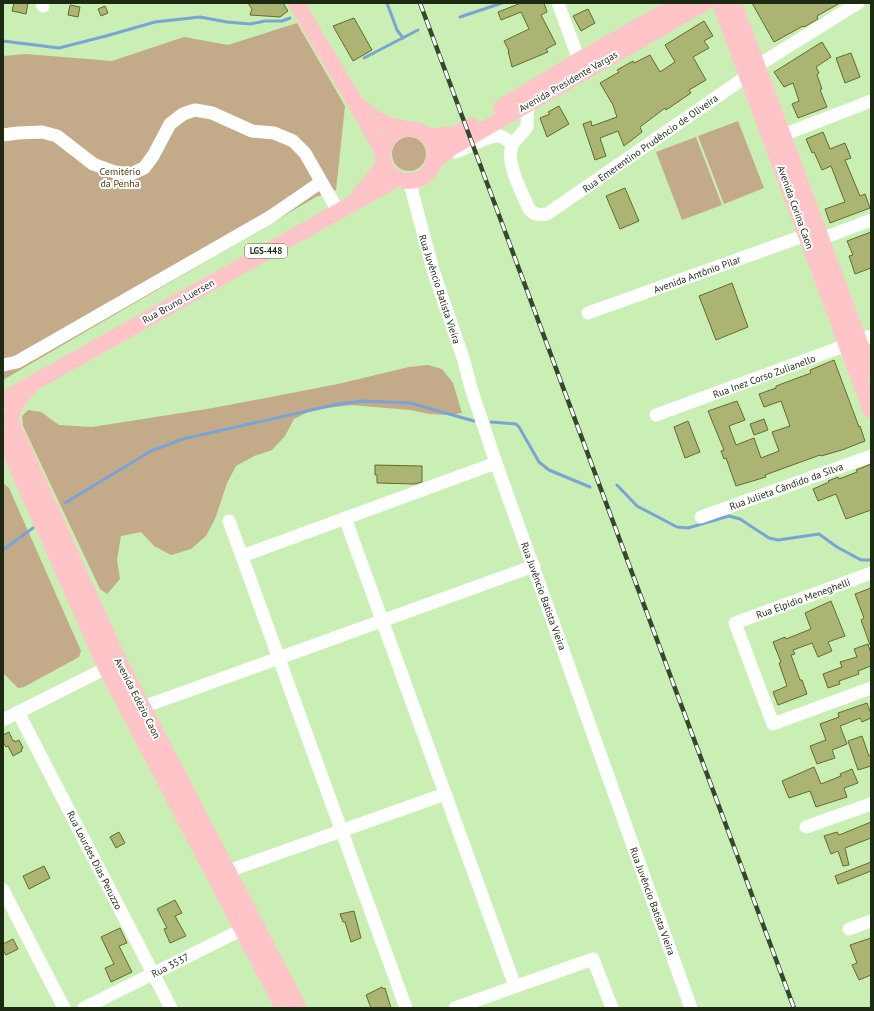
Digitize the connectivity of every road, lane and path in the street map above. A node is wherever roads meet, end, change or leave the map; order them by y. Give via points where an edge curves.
1 (296, 3) edge
2 (558, 3) edge
3 (680, 3) edge
4 (706, 3) edge
5 (720, 3) edge
6 (734, 3) edge
7 (858, 3) edge
8 (579, 60) junction
9 (752, 71) junction
10 (871, 101) edge
11 (355, 102) junction
12 (528, 104) junction
13 (408, 129) junction
14 (3, 135) edge
15 (783, 135) junction
16 (427, 137) junction
17 (512, 145) junction
18 (384, 157) junction
19 (433, 163) junction
20 (404, 179) junction
21 (321, 182) junction
22 (353, 203) junction
23 (338, 211) junction
24 (871, 220) edge
25 (806, 235) junction
26 (821, 239) junction
27 (588, 313) dead end
28 (859, 340) edge
29 (3, 365) edge
30 (871, 373) edge
31 (32, 384) junction
32 (3, 400) edge
33 (871, 411) edge
34 (656, 416) dead end
35 (3, 436) edge
36 (871, 456) edge
37 (496, 463) junction
38 (701, 517) dead end
39 (345, 518) junction
40 (229, 521) dead end
41 (242, 556) junction
42 (534, 566) junction
43 (871, 573) edge
44 (383, 620) junction
45 (279, 658) junction
46 (112, 665) junction
47 (871, 688) edge
48 (143, 707) junction
49 (18, 712) junction
50 (3, 720) edge
51 (445, 794) junction
52 (871, 804) edge
53 (806, 827) dead end
54 (342, 831) junction
55 (228, 872) junction
56 (3, 890) edge
57 (871, 921) edge
58 (248, 926) junction
59 (849, 929) dead end
60 (153, 973) junction
61 (515, 986) junction
62 (64, 1008) edge
63 (84, 1008) edge
64 (171, 1008) edge
65 (283, 1008) edge
66 (299, 1008) edge
67 (406, 1008) edge
68 (455, 1008) edge
69 (612, 1008) edge
70 (691, 1008) edge

1 - 11 main road
2 - 8 street
3 - 8 main road, Avenida Presidente Vargas
4 - 12 main road, Avenida Presidente Vargas
5 - 9 main road, Avenida Corina Caon
6 - 9 main road, Avenida Corina Caon
7 - 9 street, Rua Emerentino Prudêncio de Oliveira
8 - 16 main road, Avenida Presidente Vargas via 461,131
9 - 15 main road, Avenida Corina Caon
9 - 17 street, Rua Emerentino Prudêncio de Oliveira via 547,214 540,215 529,209 511,164
9 - 25 main road, Avenida Corina Caon
10 - 15 street
11 - 13 main road via 388,125
11 - 18 main road
12 - 17 street via 527,127
12 - 19 main road, Avenida Presidente Vargas via 451,148
13 - 16 main road via 422,132
13 - 18 main road via 394,133 388,138
14 - 21 street via 42,132 57,136 93,164 130,174 144,168 170,124 183,114 195,110 212,113 252,131 274,133 294,141 305,153
15 - 26 main road, Avenida Corina Caon
16 - 19 main road via 434,149
17 - 19 street via 506,138 498,136
18 - 20 main road via 392,174
18 - 22 main road, Rua Bruno Luersen / LGS-448 via 370,183
19 - 20 main road via 424,176
20 - 22 main road, Rua Bruno Luersen / LGS-448
20 - 37 street, Rua Juvêncio Batista Vieira
21 - 23 street
21 - 29 street via 270,217 17,362
22 - 23 main road, Rua Bruno Luersen / LGS-448
23 - 31 main road, Rua Bruno Luersen / LGS-448
24 - 26 street
25 - 27 street, Avenida Antônio Pilar
25 - 28 main road, Avenida Corina Caon
26 - 28 main road, Avenida Corina Caon
28 - 30 main road, Avenida Corina Caon
28 - 33 main road, Avenida Corina Caon
28 - 34 street, Rua Inez Corso Zulianello
31 - 32 main road, Rua Bruno Luersen / LGS-448
31 - 46 main road, Avenida Edézio Caon via 13,408 11,419
35 - 46 main road, Avenida Edézio Caon
36 - 38 street, Rua Julieta Cândido da Silva
37 - 39 street
37 - 42 street, Rua Juvêncio Batista Vieira
39 - 41 street
39 - 44 street
40 - 41 street
41 - 45 street
42 - 44 street
42 - 70 street, Rua Juvêncio Batista Vieira
43 - 47 street, Rua Elpídio Meneghelli via 735,623 773,724
44 - 45 street
44 - 51 street
45 - 48 street
45 - 54 street
46 - 48 main road, Avenida Edézio Caon
46 - 49 street
46 - 58 main road, Avenida Edézio Caon
48 - 55 main road, Avenida Edézio Caon
49 - 50 street
49 - 60 street, Rua Lourdes Dias Peruzzo
51 - 54 street
51 - 61 street
52 - 53 street
54 - 55 street
54 - 67 street
55 - 58 main road, Avenida Edézio Caon
56 - 62 street
57 - 59 street
58 - 60 street, Rua 3537
58 - 65 main road, Avenida Edézio Caon
58 - 66 main road, Avenida Edézio Caon
60 - 63 street, Rua 3537
60 - 64 street, Rua Lourdes Dias Peruzzo
61 - 68 street
61 - 69 street via 594,959

